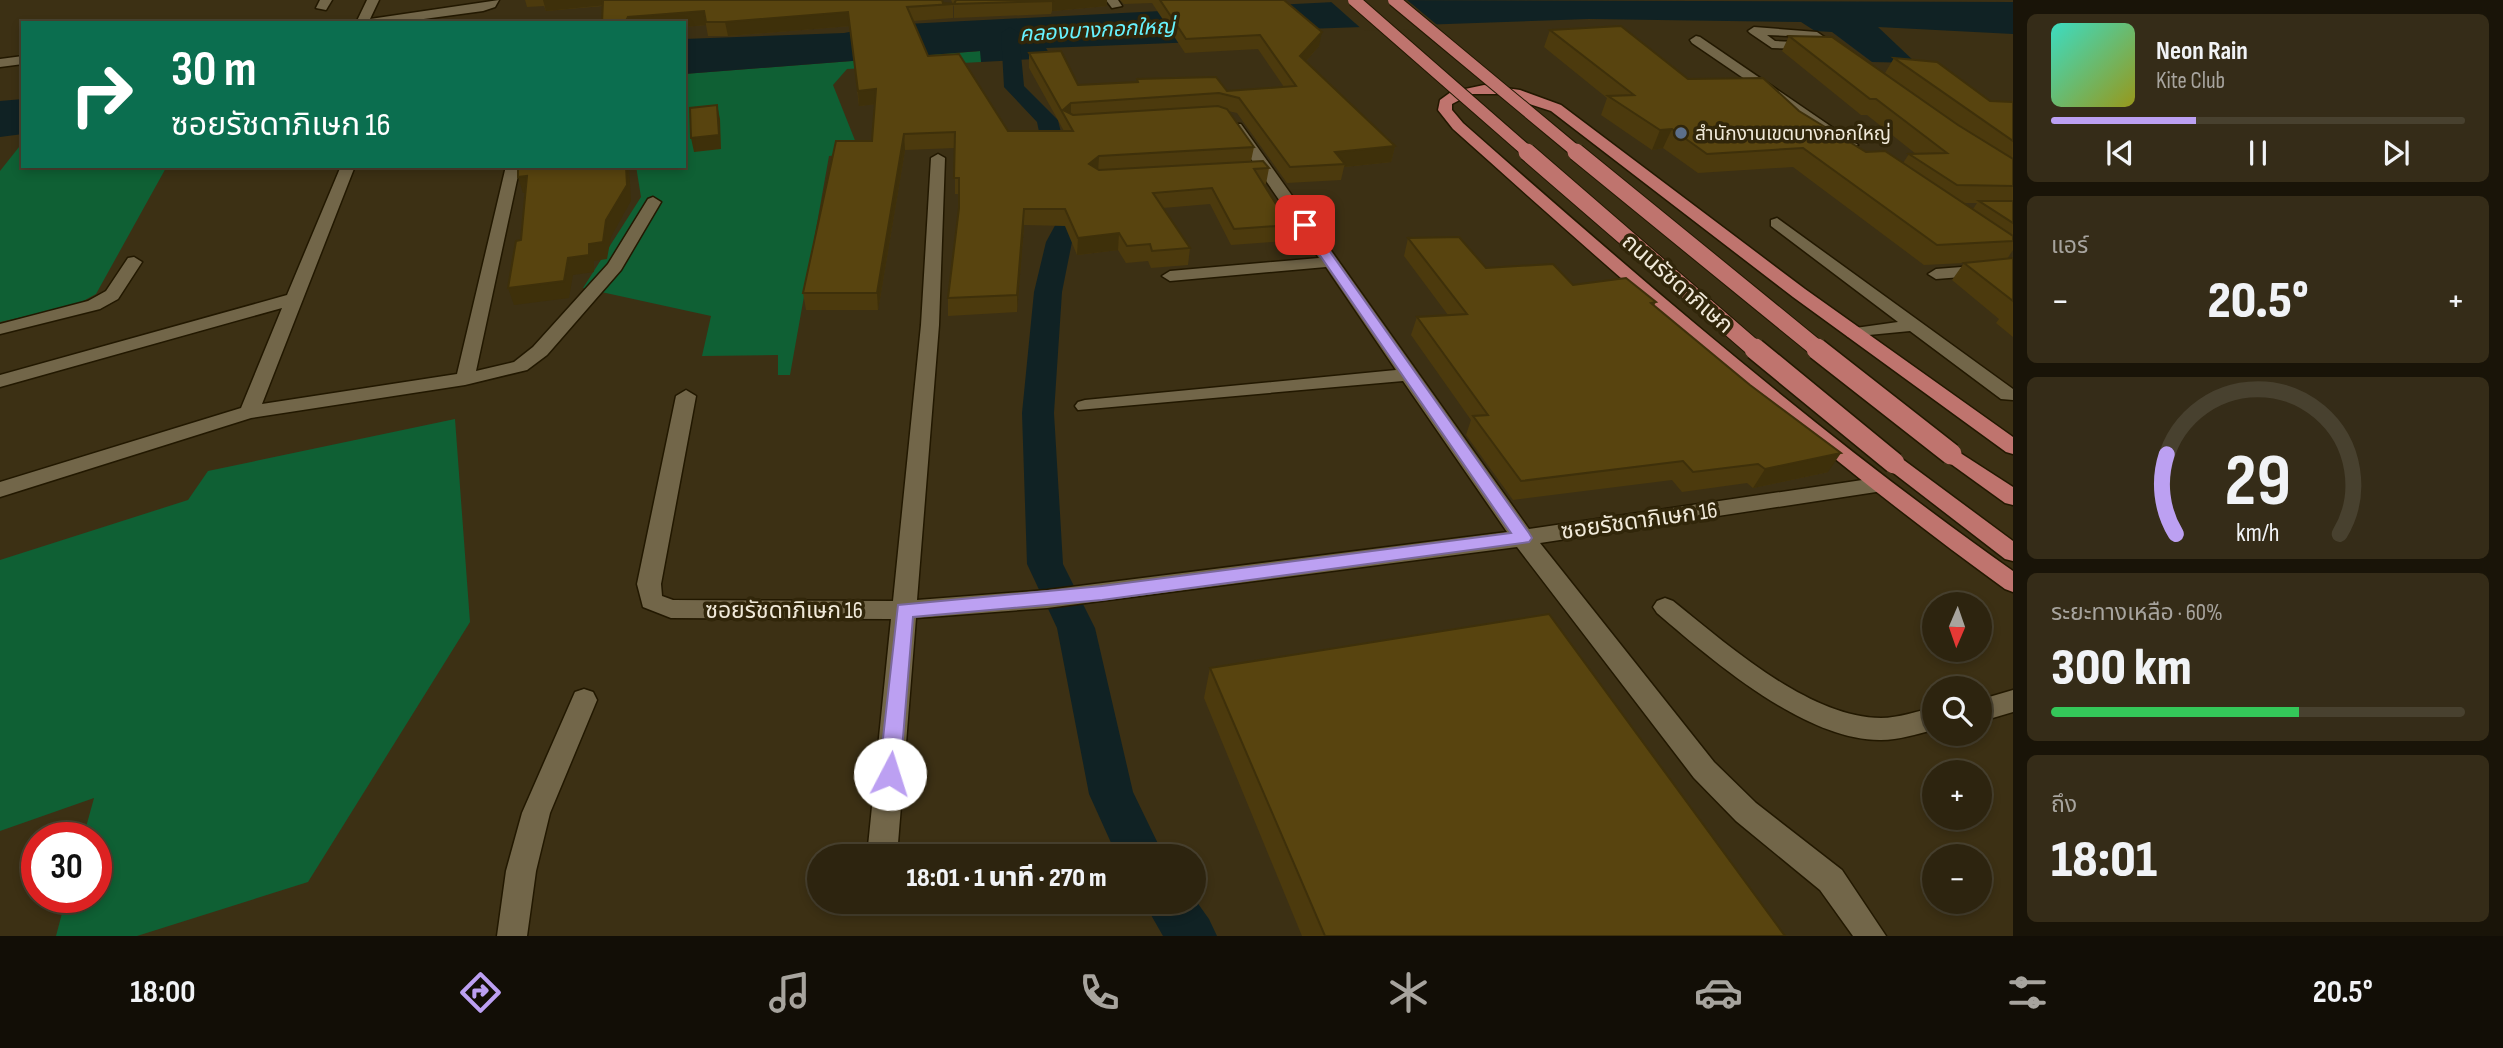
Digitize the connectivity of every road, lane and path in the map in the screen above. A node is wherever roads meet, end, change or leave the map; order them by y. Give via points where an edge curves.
1 (373, 0) edge
2 (417, 0) edge
3 (493, 0) edge
4 (1354, 0) edge
5 (1394, 0) edge
6 (406, 17) junction
7 (364, 21) edge
8 (377, 21) edge
9 (1696, 40) dead end
10 (1829, 46) edge
11 (1849, 56) edge
12 (21, 60) edge
13 (0, 63) edge
14 (1217, 115) edge
15 (1866, 157) edge
16 (938, 158) dead end
17 (347, 168) edge
18 (513, 168) edge
19 (1266, 169) junction
20 (1240, 170) edge
21 (653, 202) dead end
22 (1777, 223) dead end
23 (134, 262) dead end
24 (1331, 262) junction
25 (2013, 268) edge
26 (1936, 274) dead end
27 (1170, 276) dead end
28 (294, 299) junction
29 (1914, 325) junction
30 (0, 329) edge
31 (1854, 333) junction
32 (1412, 374) junction
33 (465, 379) junction
34 (0, 381) edge
35 (2008, 395) dead end
36 (686, 396) dead end
37 (1085, 407) dead end
38 (249, 412) junction
39 (2013, 447) edge
40 (1876, 485) junction
41 (0, 490) edge
42 (2013, 498) edge
43 (1523, 538) junction
44 (2013, 553) edge
45 (2013, 583) edge
46 (1665, 607) dead end
47 (904, 610) junction
48 (584, 700) dead end
49 (2013, 701) edge
50 (1992, 707) edge
51 (1922, 721) edge
52 (883, 844) edge
53 (512, 936) edge
54 (1871, 936) edge

1 - 7 street
2 - 6 street
3 - 6 street via 483,8
4 - 44 main road, ถนนรัชดาภิเษก, bridge via 1700,304 1894,463
5 - 42 main road, ถนนรัชดาภิเษก, bridge via 1751,298
6 - 8 street
9 - 15 street
10 - 11 street
12 - 13 street
14 - 19 street via 1231,119
16 - 47 street via 930,324
17 - 28 street
18 - 33 street
19 - 20 street
19 - 24 street
21 - 33 street via 615,266 540,351 520,366
22 - 29 street
23 - 30 street via 112,295 94,305
24 - 27 street
24 - 32 street
25 - 26 street
28 - 34 street
28 - 38 street
29 - 31 street
29 - 35 street
31 - 39 main road
31 - 40 main road via 1556,108 1503,92 1462,93 1445,103 1458,126 1652,298
32 - 37 street
32 - 43 street
33 - 38 street
36 - 47 street, ซอยรัชดาภิเษก 16 via 649,584 651,601 671,609
38 - 41 street
40 - 43 street, ซอยรัชดาภิเษก 16
40 - 45 main road
43 - 47 street, ซอยรัชดาภิเษก 16 via 1078,596
43 - 54 street via 1704,771 1746,812 1831,880
46 - 51 street via 1747,675 1847,723 1878,729
47 - 52 street
48 - 53 street via 536,813 521,871
49 - 50 street

